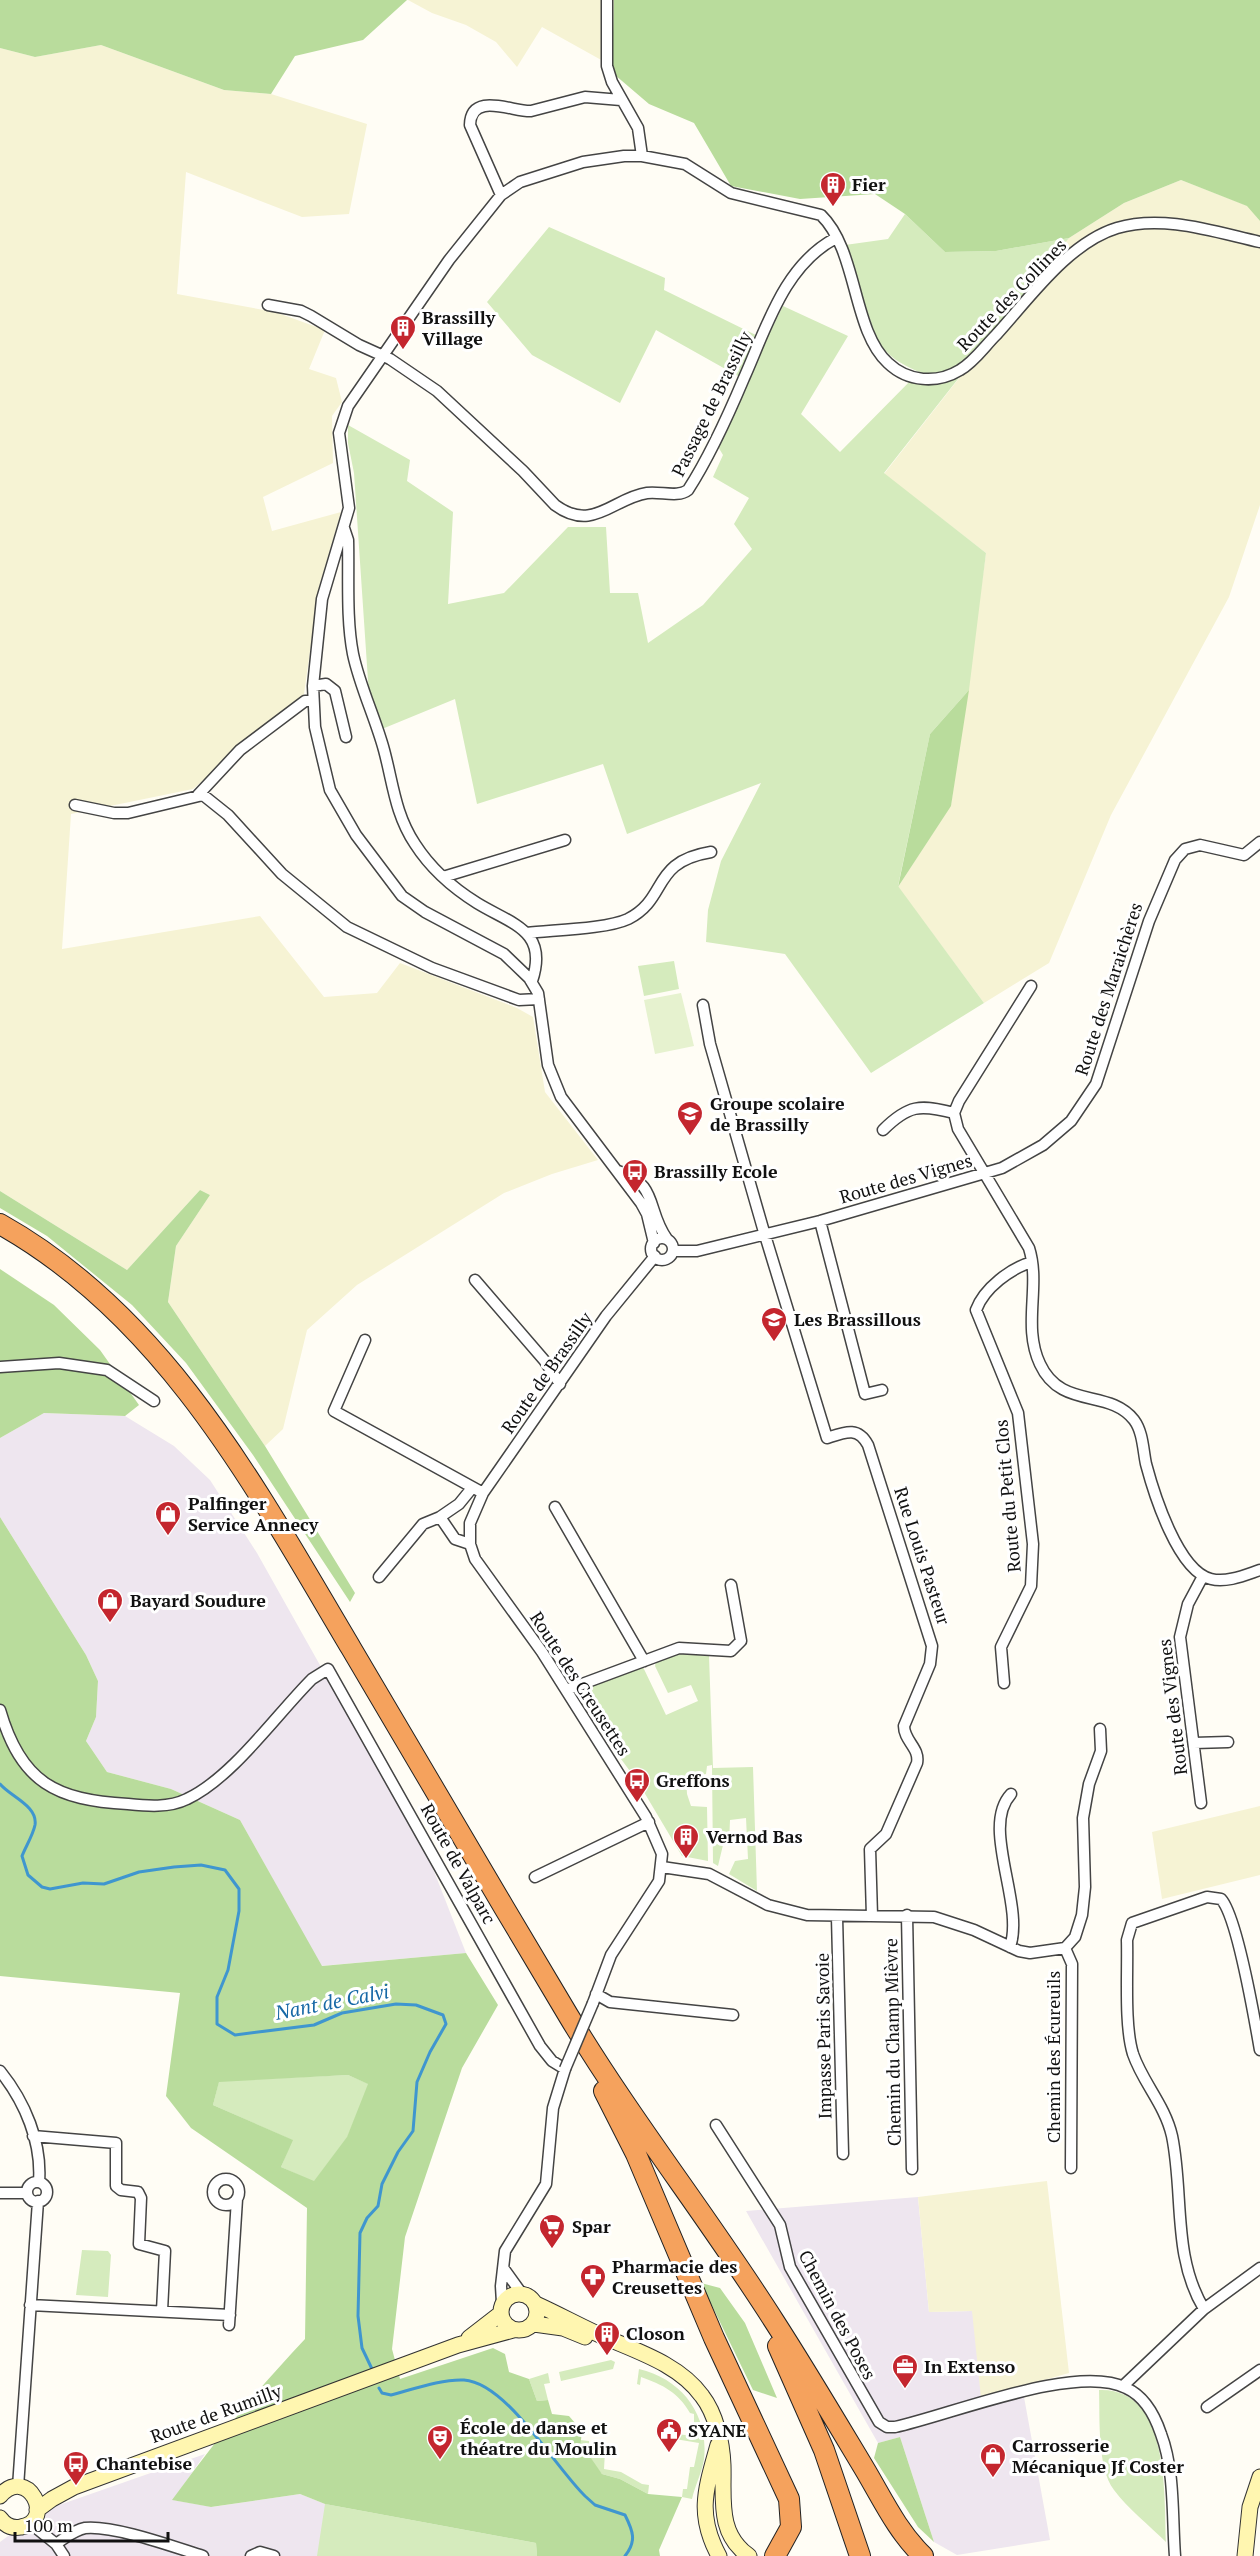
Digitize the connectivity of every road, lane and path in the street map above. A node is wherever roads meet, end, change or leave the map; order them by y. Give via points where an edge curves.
1 (606, 0) edge
2 (621, 100) junction
3 (642, 156) junction
4 (501, 195) junction
5 (836, 238) junction
6 (1260, 242) edge
7 (268, 305) dead end
8 (382, 355) junction
9 (345, 528) junction
10 (313, 686) junction
11 (313, 701) junction
12 (346, 737) dead end
13 (198, 795) junction
14 (75, 805) dead end
15 (565, 840) dead end
16 (1260, 842) edge
17 (711, 852) dead end
18 (443, 877) junction
19 (527, 933) junction
20 (532, 981) junction
21 (1030, 986) dead end
22 (539, 999) junction
23 (703, 1005) dead end
24 (954, 1113) junction
25 (883, 1130) dead end
26 (618, 1171) junction
27 (984, 1172) junction
28 (820, 1221) junction
29 (0, 1224) edge
30 (765, 1236) junction
31 (667, 1239) junction
32 (654, 1243) junction
33 (673, 1251) junction
34 (655, 1256) junction
35 (1032, 1262) junction
36 (475, 1280) dead end
37 (365, 1340) dead end
38 (0, 1367) edge
39 (560, 1384) junction
40 (882, 1390) dead end
41 (154, 1401) dead end
42 (472, 1488) junction
43 (483, 1493) junction
44 (555, 1507) dead end
45 (472, 1512) joint
46 (440, 1517) junction
47 (470, 1544) junction
48 (1260, 1570) edge
49 (1203, 1576) junction
50 (379, 1577) dead end
51 (731, 1585) dead end
52 (644, 1661) junction
53 (1004, 1683) dead end
54 (566, 1690) junction
55 (0, 1710) edge
56 (1100, 1729) dead end
57 (1194, 1743) junction
58 (1228, 1743) dead end
59 (1011, 1794) dead end
60 (1201, 1803) dead end
61 (649, 1822) junction
62 (662, 1867) junction
63 (535, 1877) dead end
64 (907, 1915) junction
65 (872, 1916) junction
66 (837, 1917) junction
67 (1010, 1947) junction
68 (1065, 1948) junction
69 (594, 1998) junction
70 (565, 2010) junction
71 (732, 2015) dead end
72 (1257, 2020) edge
73 (1260, 2050) edge
74 (565, 2069) junction
75 (0, 2071) edge
76 (716, 2125) dead end
77 (33, 2136) junction
78 (843, 2154) dead end
79 (1071, 2168) dead end
80 (912, 2169) dead end
81 (39, 2182) junction
82 (0, 2193) edge
83 (27, 2193) junction
84 (237, 2199) dead end
85 (38, 2202) junction
86 (711, 2226) junction
87 (1260, 2268) edge
88 (504, 2269) junction
89 (522, 2294) junction
90 (536, 2304) junction
91 (30, 2305) junction
92 (501, 2309) junction
93 (1204, 2309) junction
94 (162, 2311) junction
95 (534, 2324) junction
96 (513, 2330) junction
97 (458, 2345) junction
98 (664, 2365) junction
99 (1260, 2370) edge
100 (1123, 2386) junction
101 (1207, 2408) dead end
102 (719, 2439) junction
103 (1260, 2477) edge
104 (74, 2487) junction
105 (25, 2490) junction
106 (0, 2495) edge
107 (34, 2517) junction
108 (2, 2524) edge
109 (57, 2544) junction
110 (64, 2556) edge
111 (203, 2556) edge
112 (251, 2556) edge
113 (274, 2556) edge
114 (719, 2556) edge
115 (749, 2556) edge
116 (775, 2556) edge
117 (860, 2556) edge
118 (923, 2556) edge
119 (1176, 2556) edge
120 (1247, 2556) edge

1 - 2 street via 607,66
2 - 3 street via 638,128
2 - 4 street via 585,98 522,112 486,105 476,111 470,125
3 - 4 street via 583,162 520,182
3 - 5 street via 685,164 739,196 818,213
4 - 8 street
5 - 6 street, Route des Collines via 879,352 897,370 924,379 943,377 967,365 1067,258 1105,232 1158,223
5 - 8 street, Passage de Brassilly via 813,254 783,292 690,488 681,494 645,493 597,514 566,512 548,499 452,403
7 - 8 street, Passage de Brassilly via 301,311
8 - 9 street via 341,423 340,448 349,502
9 - 10 street via 322,599
9 - 18 street via 353,653 384,749 399,815 420,852
10 - 11 street
10 - 12 street via 326,684 335,691
11 - 13 street via 305,701 240,750
11 - 20 street via 323,765 334,801 394,886 424,912 504,954
13 - 14 street via 128,813
13 - 22 street via 218,805 282,874 347,927 432,968 522,1000
15 - 18 street
16 - 27 street, Route des Maraichères via 1244,855 1200,844 1178,855 1158,895 1092,1093 1071,1121 1043,1145 1002,1168
17 - 19 street via 687,858 672,867 648,902 628,918
18 - 19 street
19 - 20 street via 536,955
20 - 22 street
21 - 24 street
22 - 26 street via 548,1065 557,1090
23 - 30 street via 710,1044
24 - 25 street via 916,1107 902,1113
24 - 27 street via 958,1129
26 - 31 street via 637,1180 649,1194
26 - 32 street via 644,1208
27 - 28 street, Route des Vignes
27 - 35 street, Route des Vignes via 1025,1240
28 - 30 street, Route des Vignes
28 - 40 street via 865,1394
29 - 70 highway via 54,1258 122,1316 216,1429 285,1538
30 - 33 street, Route des Vignes via 698,1251
30 - 65 street, Rue Louis Pasteur via 827,1438 857,1432 868,1445 933,1646 930,1664 904,1726 904,1734 917,1752 917,1763 886,1834 870,1849
31 - 32 street
31 - 33 street
32 - 34 street
33 - 34 street via 665,1259
34 - 39 street, Route de Brassilly via 606,1316
35 - 49 street, Route des Vignes via 1031,1337 1044,1372 1065,1392 1118,1408 1134,1421 1160,1509 1188,1561
35 - 53 street, Route du Petit Clos via 993,1287 976,1310 1015,1402 1033,1544 1031,1586 1001,1647
36 - 39 street
37 - 42 street via 334,1410
38 - 41 street via 59,1363 107,1370
39 - 43 street, Route de Brassilly
42 - 43 street
42 - 46 street via 459,1504
43 - 45 street, Route de Brassilly
44 - 52 street
45 - 47 street, Route des Creusettes
46 - 47 street via 455,1539
46 - 50 street via 423,1524
47 - 54 street, Route des Creusettes via 480,1568
48 - 49 street via 1222,1580
49 - 57 street, Route des Vignes via 1180,1630
51 - 52 street via 741,1641 735,1649 728,1653 679,1648
52 - 54 street
54 - 61 street, Route des Creusettes
55 - 74 street, Route de Valparc via 8,1736 25,1765 64,1795 122,1804 174,1804 194,1795 224,1772 312,1679 328,1669 540,2046
56 - 68 street via 1101,1751 1087,1791 1083,1818 1082,1915 1075,1937
57 - 58 street
57 - 60 street, Route des Vignes
59 - 67 street via 1005,1802 1000,1826 1015,1927
61 - 62 street, Route des Creusettes via 662,1854
61 - 63 street
62 - 66 street via 709,1874 786,1911
62 - 69 street via 655,1890 611,1955
64 - 65 street
64 - 67 street via 947,1920
64 - 80 street, Chemin du Champ Mièvre
65 - 66 street
66 - 78 street, Impasse Paris Savoie
67 - 68 street via 1030,1953
68 - 79 street, Chemin des Écureuils via 1072,1964
69 - 71 street
69 - 74 street, bridge
70 - 86 highway
70 - 116 highway via 636,2154 705,2318 789,2499 791,2527
72 - 73 street
72 - 93 street via 1228,1909 1221,1899 1207,1897 1130,1926 1127,1941 1132,2051 1168,2122 1180,2239
74 - 88 street via 551,2118 546,2184 508,2243
75 - 77 street via 21,2103
76 - 100 street, Chemin des Poses via 780,2225 790,2267 865,2402 883,2425 901,2425 1063,2383
77 - 81 street
77 - 94 street via 116,2143 116,2186 138,2192 141,2198 139,2244 165,2251
81 - 83 street via 30,2185
81 - 85 street via 46,2194
82 - 83 street
83 - 85 street
84 - 94 street via 229,2320
85 - 91 street
86 - 117 highway via 755,2300 798,2388
86 - 118 highway via 803,2366 899,2529
87 - 93 street
88 - 89 street
88 - 92 street
89 - 90 main road
89 - 92 main road via 514,2294
90 - 95 main road
90 - 98 main road
91 - 94 street
91 - 105 street
92 - 96 main road via 502,2321
92 - 97 main road
93 - 100 street
95 - 96 main road via 528,2329
95 - 98 main road via 563,2328 646,2362
96 - 97 main road
97 - 104 main road, Route de Rumilly
98 - 102 main road via 701,2393 710,2407
99 - 101 street
100 - 119 street via 1147,2406 1162,2436
102 - 114 main road via 704,2501 706,2523
102 - 115 main road via 725,2522 734,2542
103 - 120 main road via 1252,2498
104 - 105 main road, Route de Rumilly
104 - 107 main road, Route de Rumilly via 51,2499
105 - 106 main road, Route de Rumilly via 8,2489
105 - 107 main road via 37,2501
107 - 108 main road via 19,2528
107 - 109 street
109 - 110 street
109 - 111 street via 76,2531 93,2528
112 - 113 street via 260,2552

